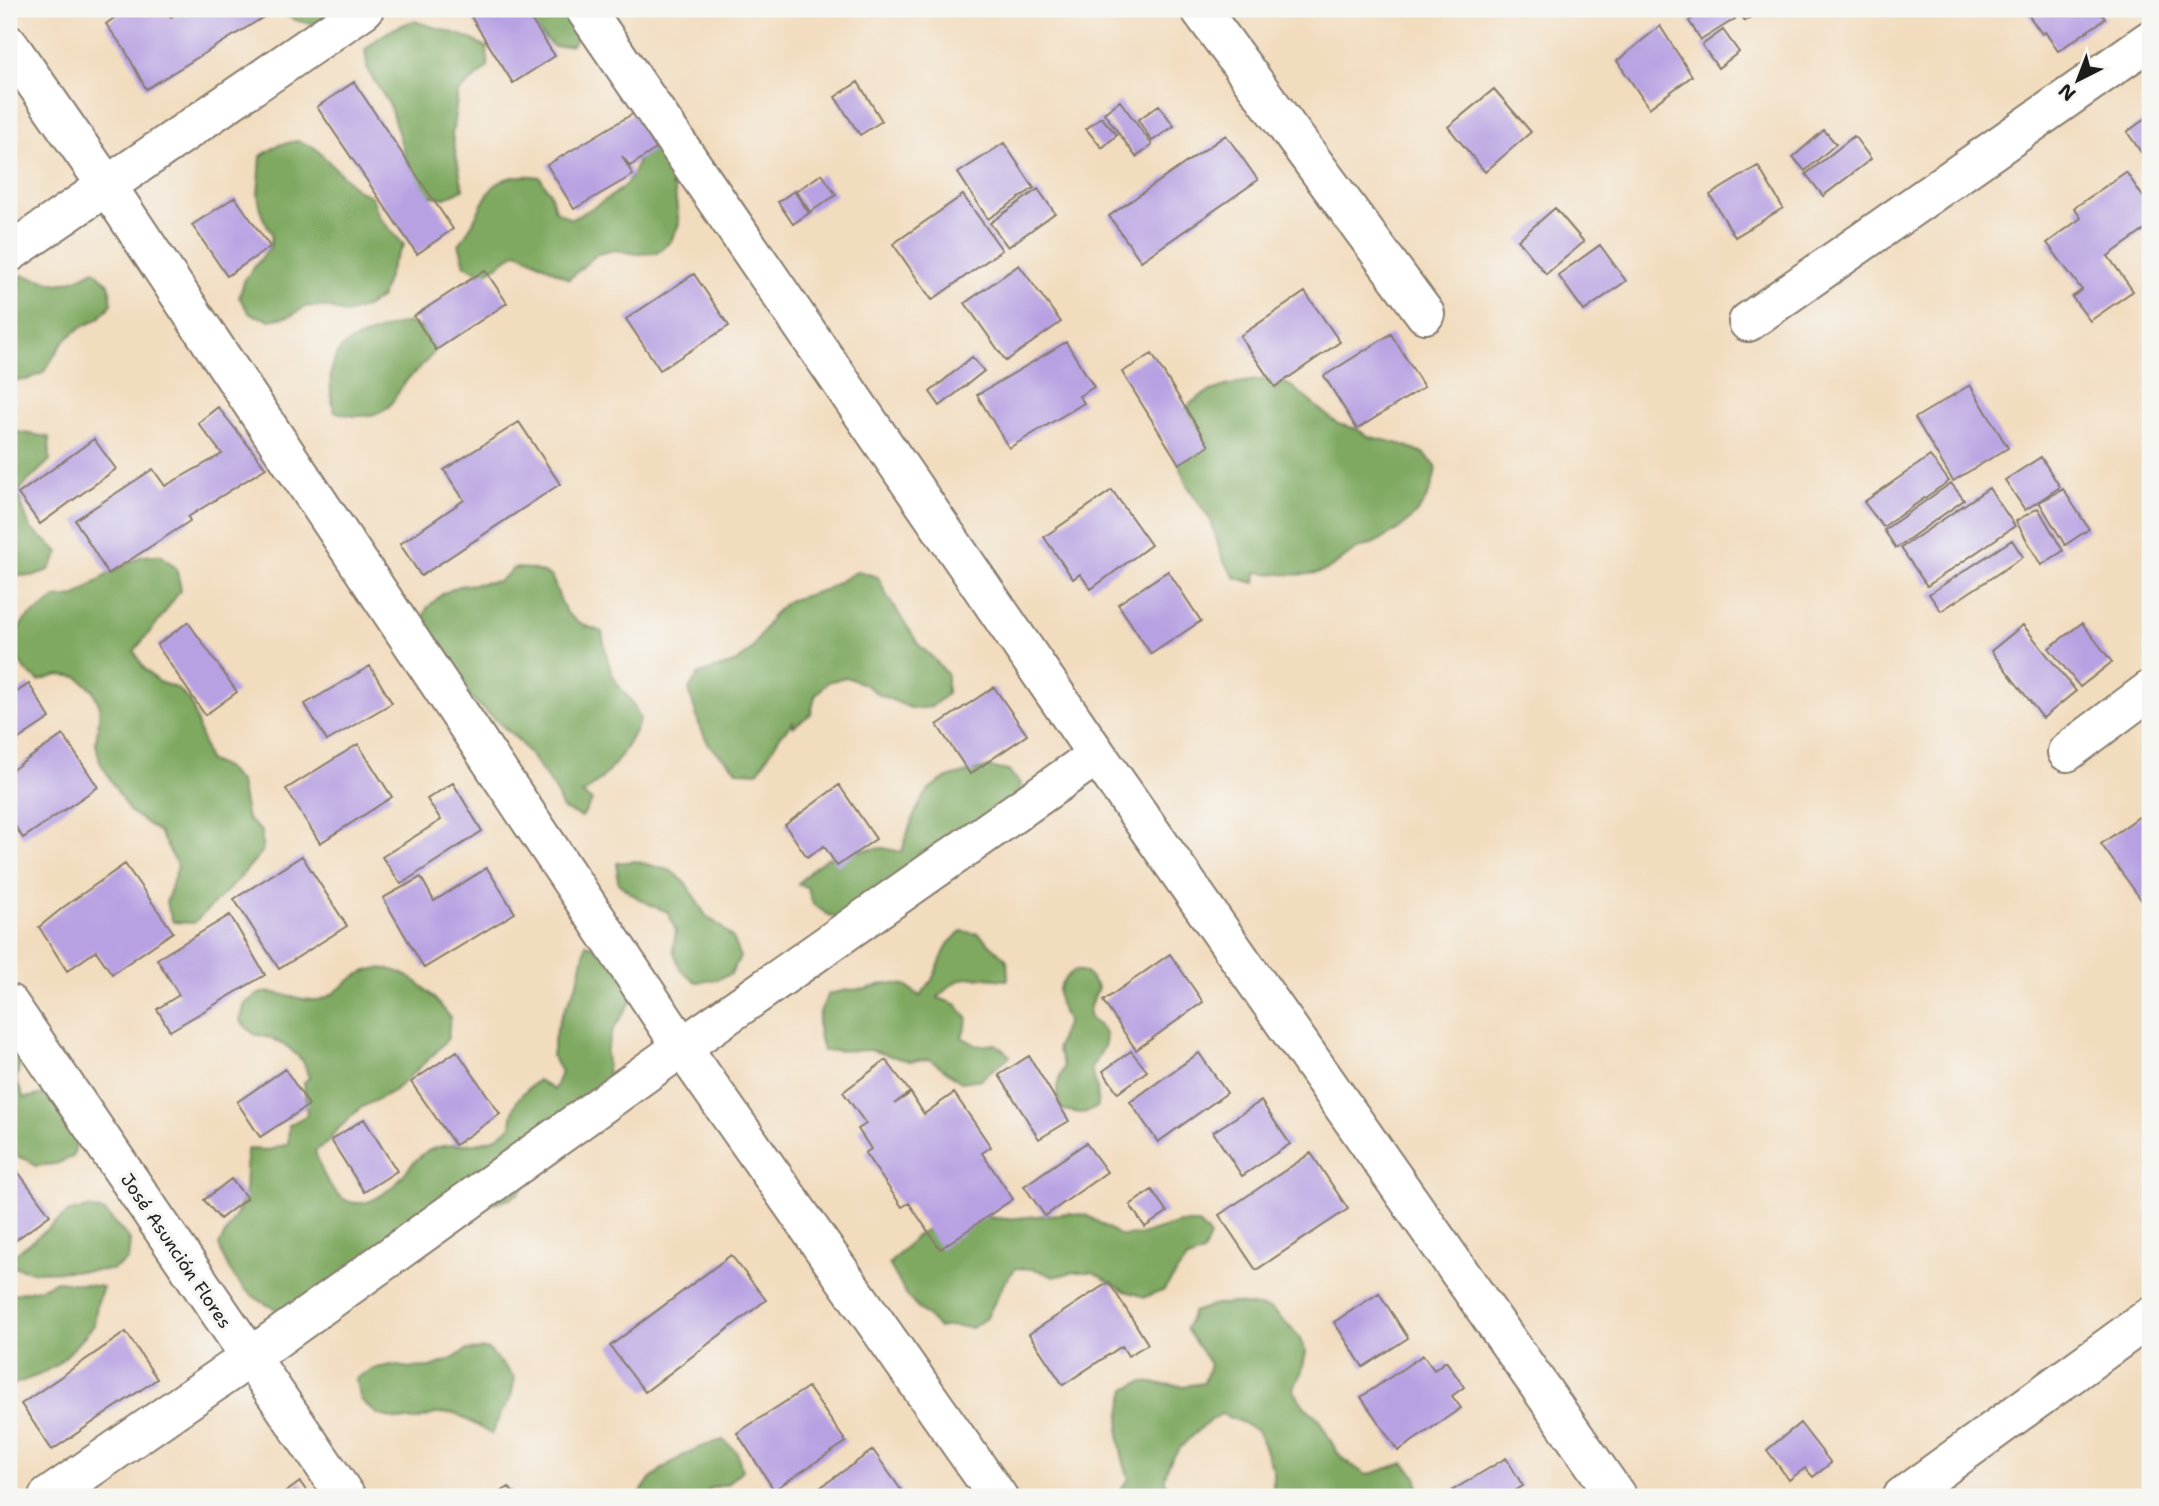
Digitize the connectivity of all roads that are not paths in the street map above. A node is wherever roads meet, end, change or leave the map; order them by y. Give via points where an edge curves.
1 (364, 9) edge
2 (584, 9) edge
3 (1200, 9) edge
4 (2150, 40) edge
5 (9, 45) edge
6 (107, 186) junction
7 (9, 253) edge
8 (1424, 314) dead end
9 (1748, 322) dead end
10 (2150, 690) edge
11 (2067, 752) dead end
12 (1097, 755) junction
13 (9, 1004) edge
14 (682, 1046) junction
15 (2150, 1317) edge
16 (249, 1358) junction
17 (48, 1497) edge
18 (346, 1497) edge
19 (998, 1497) edge
20 (1617, 1497) edge
21 (1902, 1497) edge

1 - 6 street
2 - 12 street
3 - 8 street
4 - 9 street
5 - 6 street
6 - 7 street
6 - 14 street
10 - 11 street
12 - 14 street
12 - 20 street
13 - 16 street, José Asunción Flores
14 - 16 street
14 - 19 street
15 - 21 street
16 - 17 street
16 - 18 street, José Asunción Flores

